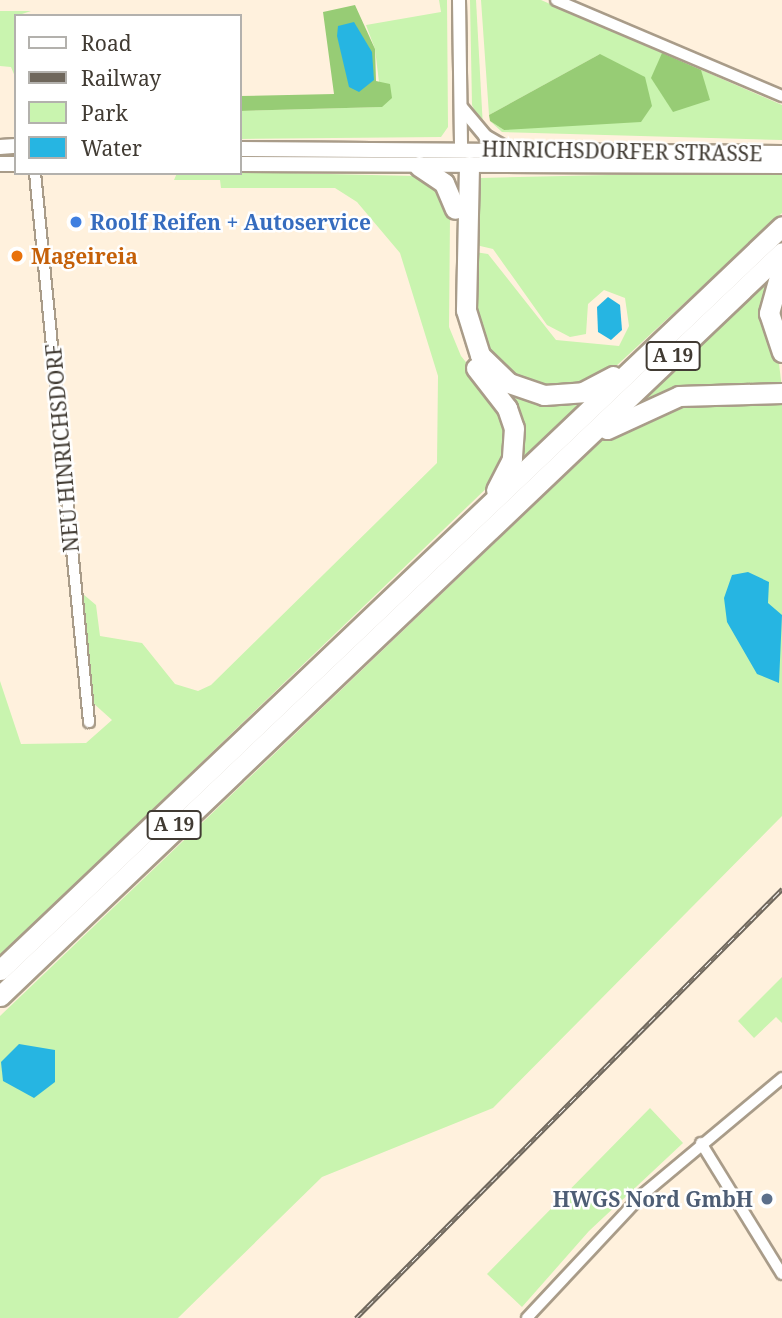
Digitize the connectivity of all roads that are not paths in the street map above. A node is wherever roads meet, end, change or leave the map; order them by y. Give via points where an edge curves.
1 (459, 0) edge
2 (556, 0) edge
3 (782, 96) edge
4 (461, 107) junction
5 (242, 149) edge
6 (509, 150) junction
7 (782, 153) edge
8 (462, 161) junction
9 (242, 164) edge
10 (419, 166) junction
11 (782, 166) edge
12 (36, 175) edge
13 (455, 209) junction
14 (782, 226) edge
15 (782, 252) edge
16 (782, 266) edge
17 (652, 350) junction
18 (782, 352) edge
19 (782, 393) edge
20 (563, 459) junction
21 (488, 505) junction
22 (89, 722) dead end
23 (0, 970) edge
24 (0, 996) edge
25 (782, 1078) edge
26 (701, 1143) junction
27 (782, 1274) edge
28 (527, 1318) edge

1 - 4 street
2 - 3 street
4 - 6 street via 485,136
4 - 8 street
5 - 8 main road
6 - 7 main road, HINRICHSDORFER STRASSE
6 - 8 main road, HINRICHSDORFER STRASSE
8 - 10 main road
8 - 11 main road, HINRICHSDORFER STRASSE
8 - 13 highway
8 - 17 highway via 467,320 475,348 494,371 530,392 570,395 593,389
9 - 10 main road
10 - 13 highway via 444,183
12 - 22 street, NEU HINRICHSDORF
13 - 21 highway via 456,330 514,428 512,459
14 - 17 highway, A 19
15 - 20 highway, A 19
16 - 18 highway via 769,313
17 - 21 highway, A 19
19 - 20 highway via 704,391 662,401
20 - 24 highway, A 19
21 - 23 highway, A 19
25 - 26 street
26 - 27 street
26 - 28 street via 608,1229

